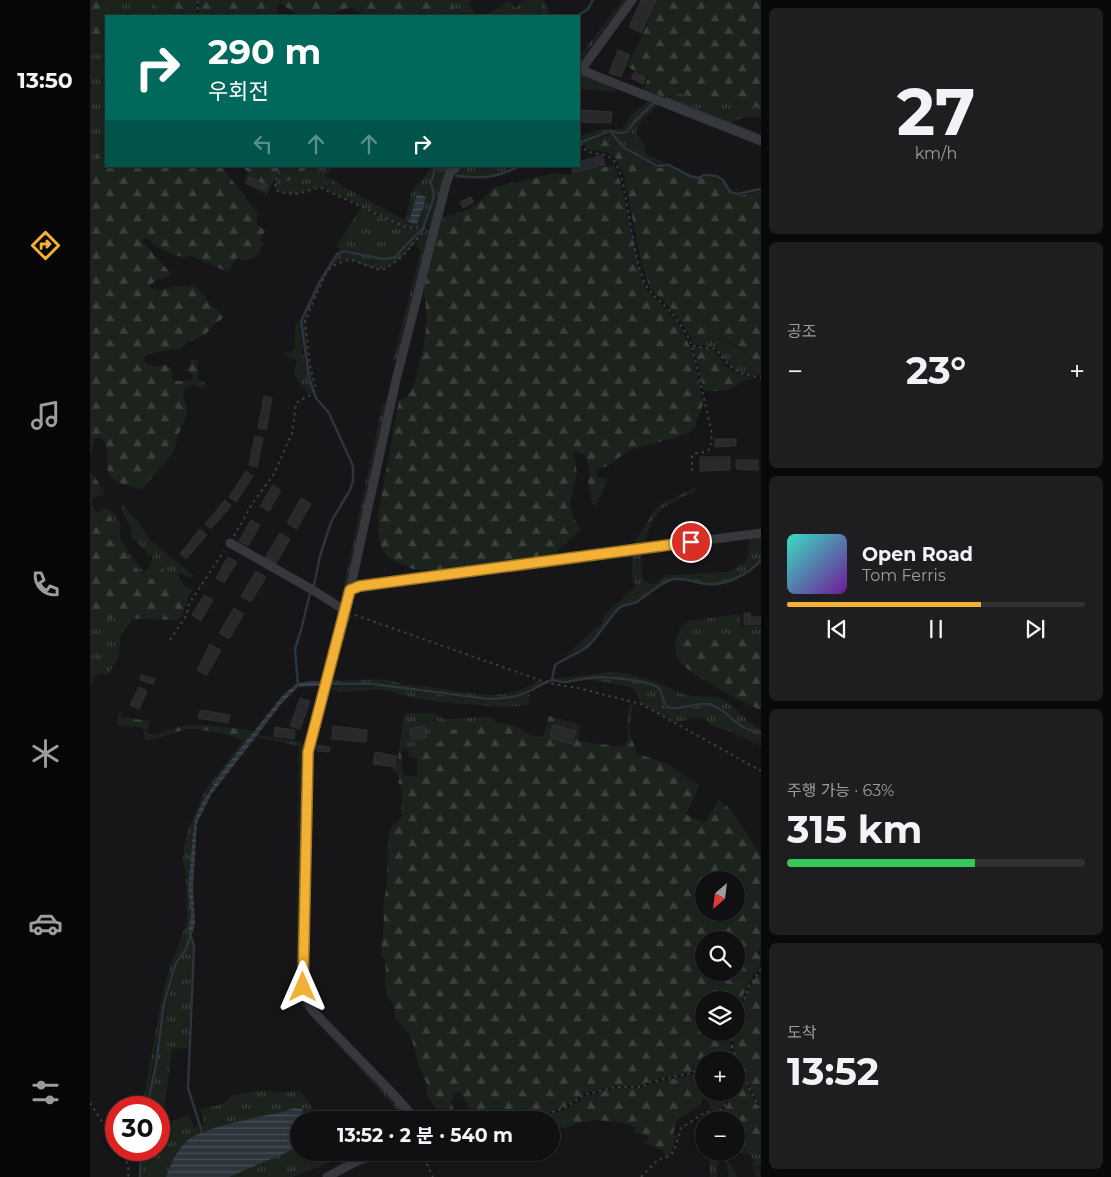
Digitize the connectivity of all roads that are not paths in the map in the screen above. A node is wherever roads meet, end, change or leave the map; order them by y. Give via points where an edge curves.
1 (632, 0) edge
2 (580, 71) edge
3 (761, 141) edge
4 (457, 167) edge
5 (761, 533) edge
6 (230, 543) dead end
7 (350, 590) junction
8 (346, 611) junction
9 (408, 1111) edge
10 (358, 1161) edge
11 (327, 1177) edge

1 - 2 street
2 - 3 street
4 - 7 street via 450,173 446,184 396,380
5 - 7 street via 360,586
6 - 8 street
7 - 8 street
8 - 9 street via 308,752 304,995 312,1010
10 - 11 street

